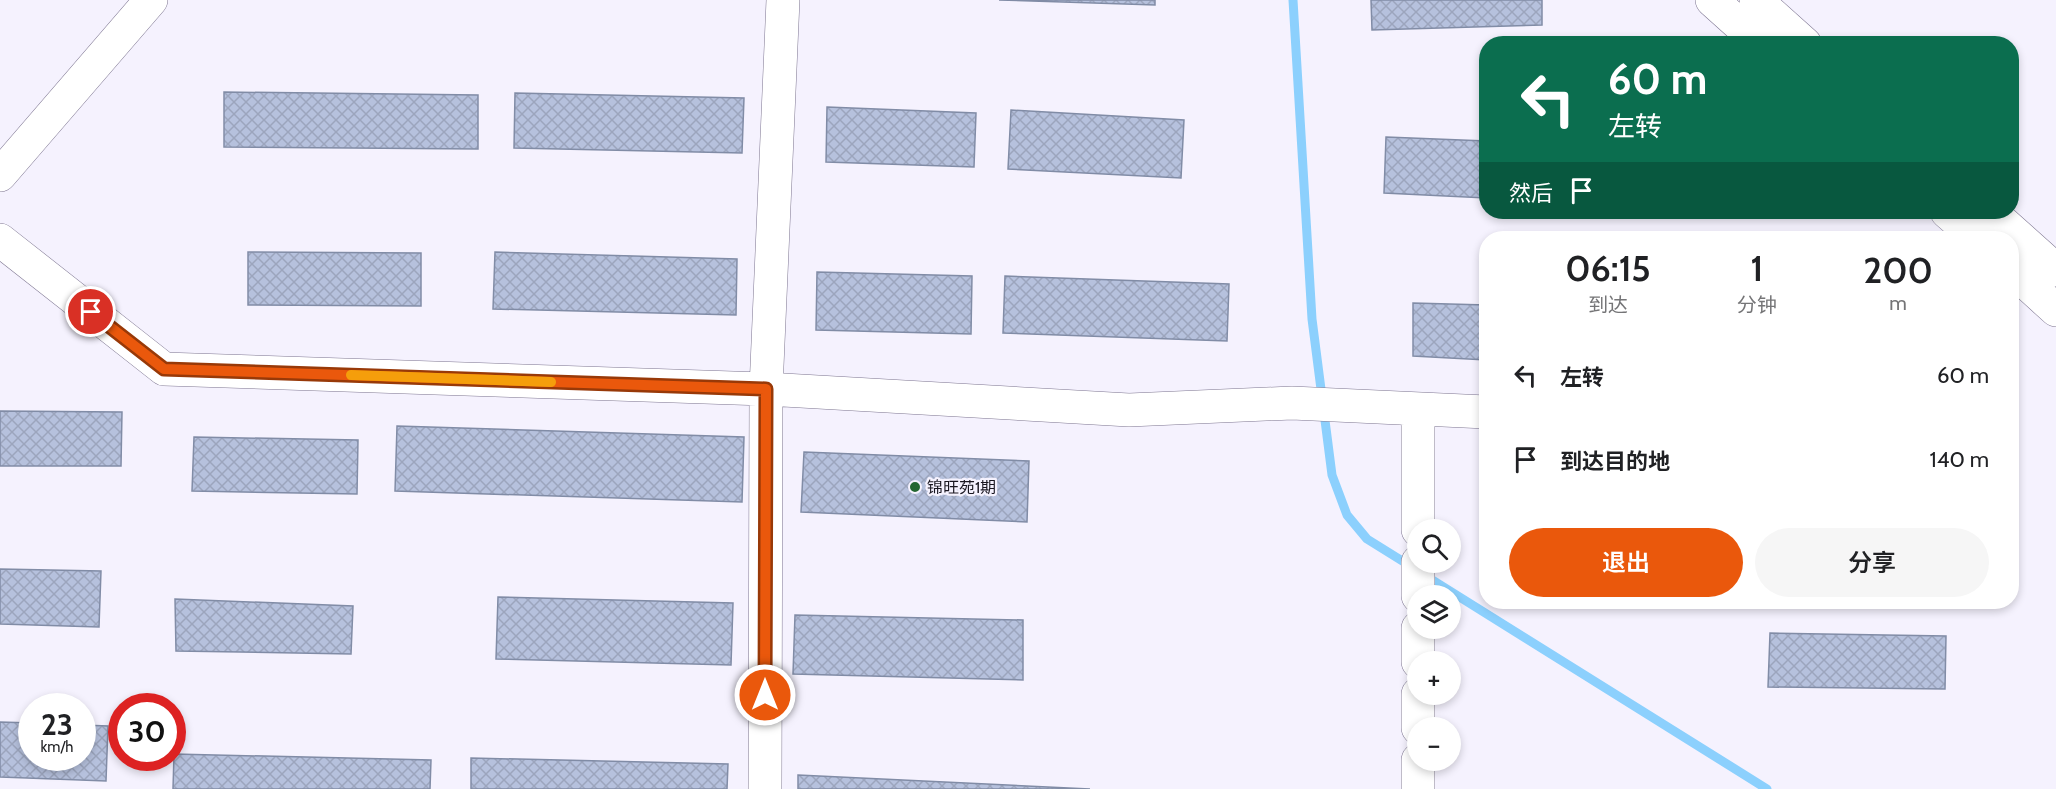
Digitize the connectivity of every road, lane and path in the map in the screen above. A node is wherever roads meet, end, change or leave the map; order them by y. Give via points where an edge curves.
1 (151, 0) edge
2 (783, 0) edge
3 (1712, 0) edge
4 (1756, 0) edge
5 (1752, 36) edge
6 (1795, 36) edge
7 (0, 175) edge
8 (1955, 219) edge
9 (1999, 219) edge
10 (1969, 231) edge
11 (2012, 231) edge
12 (2019, 237) edge
13 (0, 240) edge
14 (2056, 270) edge
15 (2019, 276) edge
16 (2056, 310) edge
17 (766, 389) junction
18 (1418, 410) junction
19 (1479, 412) edge
20 (1419, 519) edge
21 (1418, 771) edge
22 (765, 789) edge
23 (1418, 789) edge

1 - 7 street
2 - 17 street
3 - 5 street
4 - 6 street
8 - 10 street
9 - 11 street
12 - 14 street
13 - 17 street via 164,369
15 - 16 street
17 - 18 street via 1129,410 1292,403
17 - 22 street
18 - 19 street
18 - 20 street
21 - 23 street

